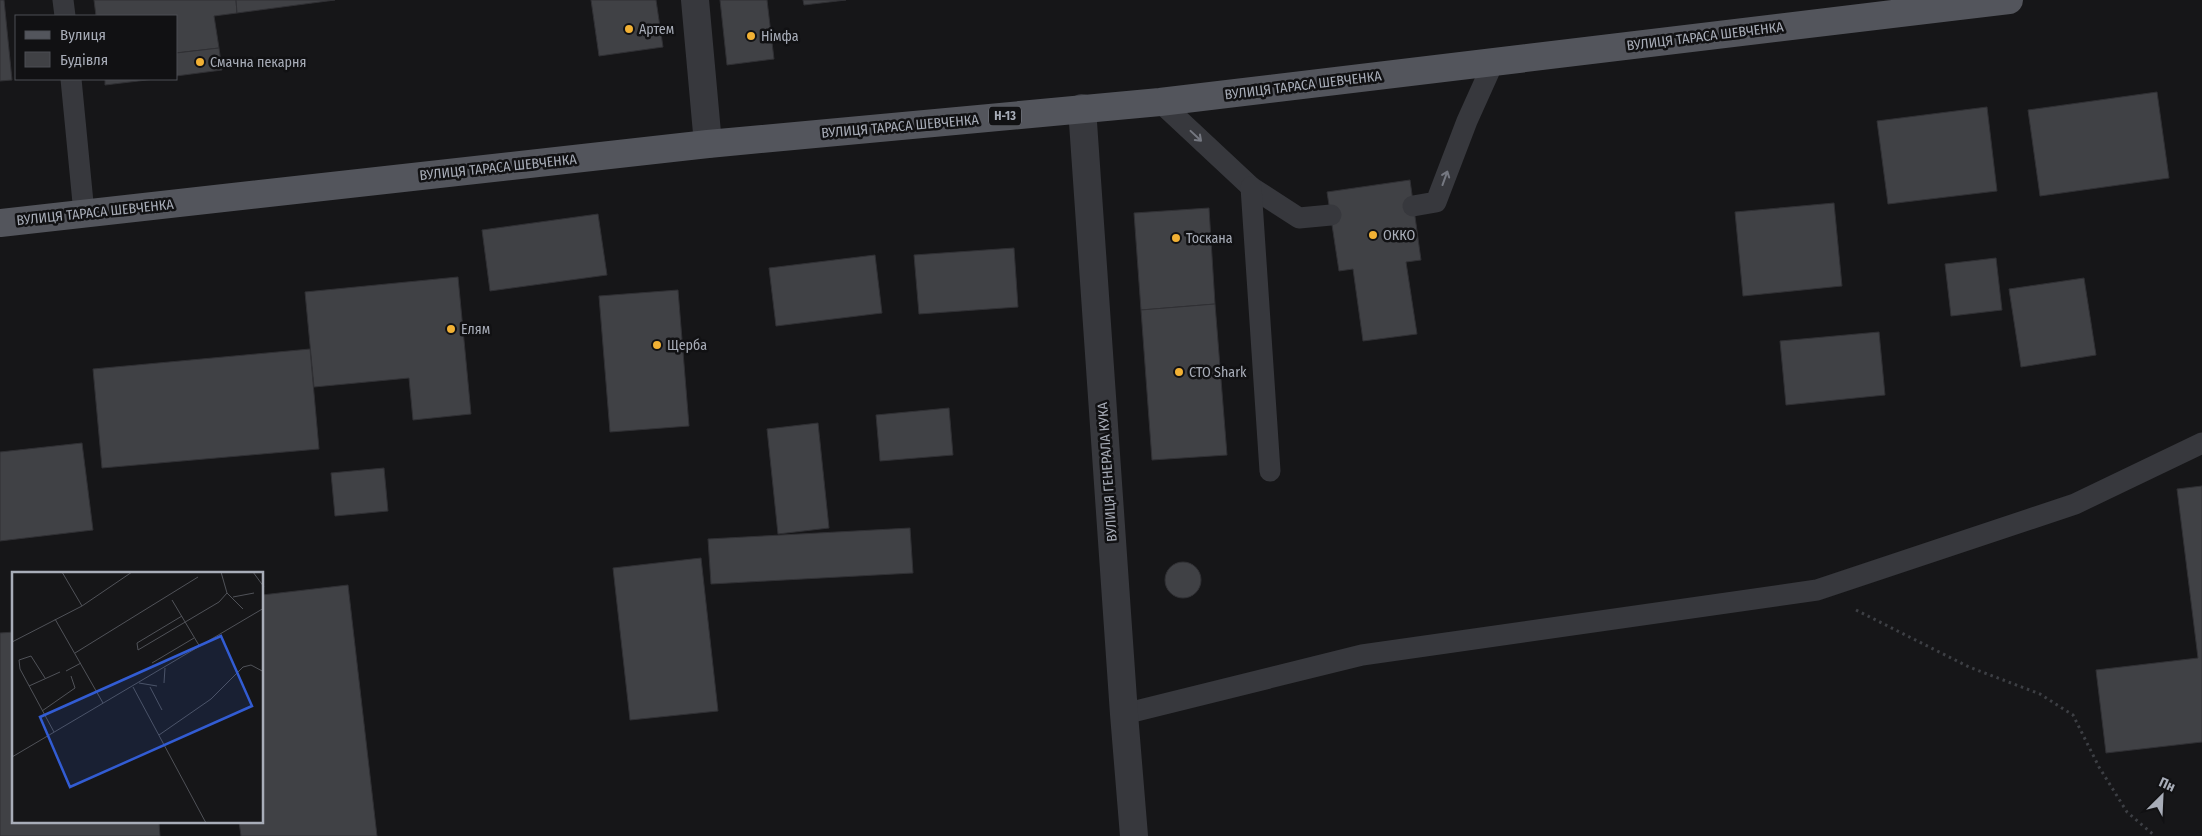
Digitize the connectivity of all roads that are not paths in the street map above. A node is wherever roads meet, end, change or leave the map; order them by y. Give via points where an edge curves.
1 (63, 0) edge
2 (695, 0) edge
3 (2009, 0) edge
4 (1936, 4) edge
5 (65, 15) edge
6 (1494, 62) junction
7 (71, 80) edge
8 (1160, 102) junction
9 (1082, 108) junction
10 (708, 144) junction
11 (1251, 187) junction
12 (1413, 206) dead end
13 (84, 213) junction
14 (1331, 215) dead end
15 (0, 223) edge
16 (2202, 443) edge
17 (1270, 471) dead end
18 (1124, 714) junction
19 (1134, 836) edge

1 - 5 lane
2 - 10 street
3 - 4 main road, ВУЛИЦЯ ТАРАСА ШЕВЧЕНКА / Н-13
4 - 6 main road, ВУЛИЦЯ ТАРАСА ШЕВЧЕНКА / Н-13
6 - 8 main road, ВУЛИЦЯ ТАРАСА ШЕВЧЕНКА / Н-13
12 -> 6 lane via 1436,202
7 - 13 lane
8 - 9 main road, ВУЛИЦЯ ТАРАСА ШЕВЧЕНКА / Н-13
8 -> 11 lane
9 - 10 main road, ВУЛИЦЯ ТАРАСА ШЕВЧЕНКА / Н-13
9 - 18 street, ВУЛИЦЯ ГЕНЕРАЛА КУКА
10 - 13 main road, ВУЛИЦЯ ТАРАСА ШЕВЧЕНКА / Н-13
11 - 14 lane via 1299,218
11 - 17 lane
13 - 15 main road, ВУЛИЦЯ ТАРАСА ШЕВЧЕНКА / Н-13
16 - 18 lane via 2075,504 1817,590 1362,655
18 - 19 street, ВУЛИЦЯ ГЕНЕРАЛА КУКА

